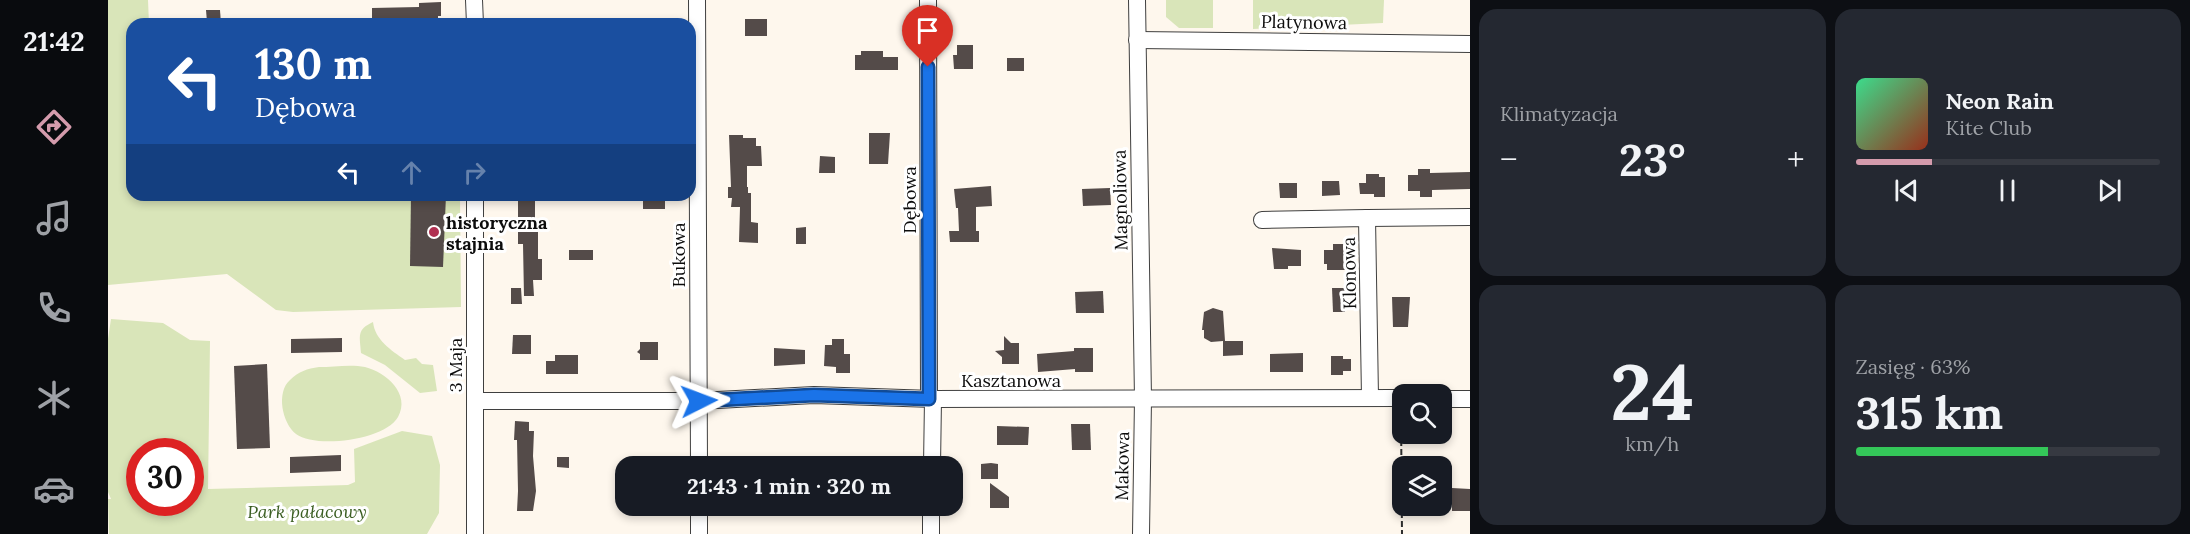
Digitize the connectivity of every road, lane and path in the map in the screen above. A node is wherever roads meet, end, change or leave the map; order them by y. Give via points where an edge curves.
1 (474, 0) edge
2 (697, 0) edge
3 (928, 0) edge
4 (1137, 0) edge
5 (475, 18) edge
6 (1137, 40) junction
7 (1470, 44) edge
8 (475, 201) edge
9 (1470, 217) edge
10 (1367, 218) junction
11 (1262, 220) dead end
12 (1370, 397) junction
13 (1392, 398) edge
14 (931, 399) junction
15 (1143, 399) junction
16 (1452, 399) edge
17 (1470, 399) edge
18 (699, 401) junction
19 (475, 402) junction
20 (1402, 444) edge
21 (699, 456) edge
22 (932, 456) edge
23 (699, 516) edge
24 (931, 516) edge
25 (475, 534) edge
26 (699, 534) edge
27 (931, 534) edge
28 (1141, 534) edge
29 (1402, 534) edge

1 - 5 street
2 - 18 street, Bukowa
3 - 14 street, Dębowa
4 - 6 street, Magnoliowa
6 - 7 street, Platynowa
6 - 15 street, Magnoliowa
8 - 19 street, 3 Maja
9 - 10 street
10 - 11 street, Klonowa
10 - 12 street, Klonowa
12 - 13 street, Kasztanowa
12 - 15 street, Kasztanowa
14 - 15 street, Kasztanowa
14 - 18 street, Kasztanowa via 814,395
14 - 22 street, Dębowa
15 - 28 street, Makowa
16 - 17 street
18 - 19 street, Kasztanowa
18 - 21 street, Bukowa
19 - 25 street, 3 Maja
20 - 29 path
23 - 26 street
24 - 27 street

